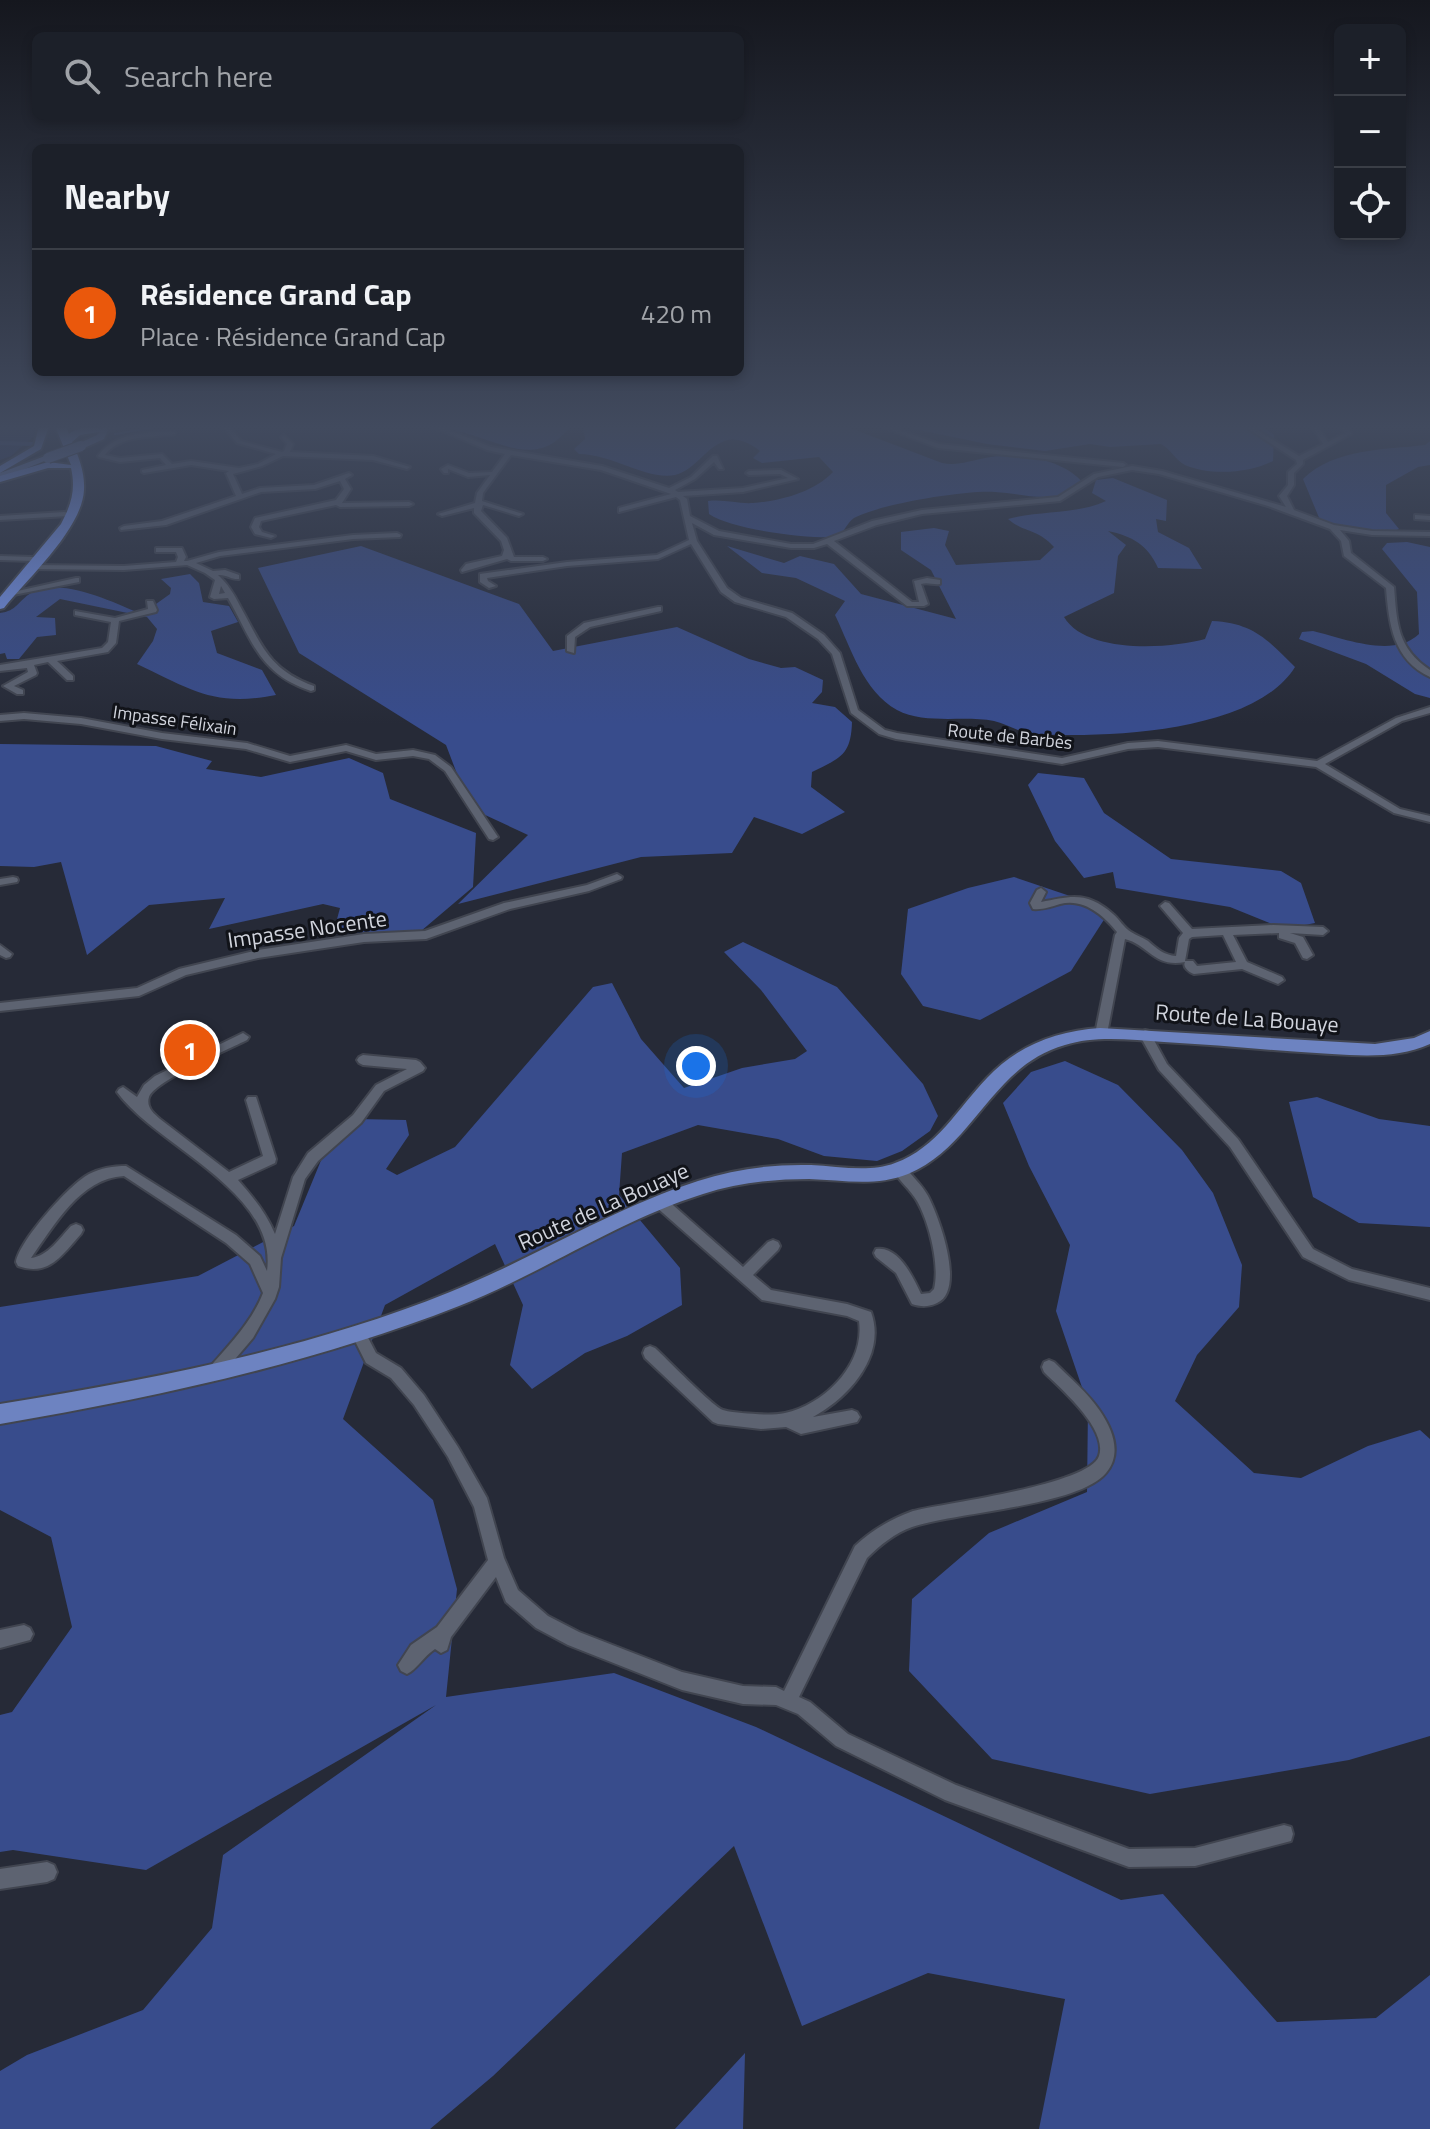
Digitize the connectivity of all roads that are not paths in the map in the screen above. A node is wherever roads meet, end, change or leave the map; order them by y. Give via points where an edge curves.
1 (57, 525) edge
2 (60, 525) edge
3 (145, 525) edge
4 (255, 525) edge
5 (489, 525) edge
6 (689, 525) edge
7 (703, 525) edge
8 (869, 525) edge
9 (1329, 525) edge
10 (1333, 527) junction
11 (124, 528) dead end
12 (250, 534) junction
13 (1430, 534) edge
14 (397, 535) dead end
15 (271, 536) dead end
16 (693, 541) junction
17 (830, 542) junction
18 (159, 550) dead end
19 (508, 550) junction
20 (245, 552) junction
21 (558, 557) dead end
22 (0, 558) edge
23 (32, 563) junction
24 (184, 563) junction
25 (465, 570) dead end
26 (216, 576) junction
27 (236, 577) dead end
28 (76, 580) dead end
29 (937, 582) dead end
30 (492, 586) dead end
31 (230, 595) junction
32 (3, 600) edge
33 (150, 603) dead end
34 (658, 609) dead end
35 (78, 613) dead end
36 (115, 620) junction
37 (571, 651) dead end
38 (51, 660) junction
39 (23, 664) junction
40 (0, 668) edge
41 (1430, 674) edge
42 (70, 678) dead end
43 (311, 688) dead end
44 (20, 692) dead end
45 (1430, 710) edge
46 (0, 718) edge
47 (1318, 764) junction
48 (1430, 819) edge
49 (493, 837) dead end
50 (617, 877) dead end
51 (13, 880) dead end
52 (0, 882) edge
53 (1041, 892) dead end
54 (1165, 906) dead end
55 (1273, 929) junction
56 (1226, 931) junction
57 (1323, 931) dead end
58 (1189, 933) junction
59 (1125, 934) junction
60 (1307, 955) dead end
61 (1189, 964) dead end
62 (1243, 965) junction
63 (1278, 980) dead end
64 (0, 1007) edge
65 (1101, 1034) junction
66 (1145, 1034) junction
67 (243, 1037) dead end
68 (1430, 1037) edge
69 (363, 1060) dead end
70 (123, 1092) dead end
71 (252, 1100) dead end
72 (145, 1112) junction
73 (899, 1170) junction
74 (229, 1178) junction
75 (660, 1202) junction
76 (76, 1230) dead end
77 (773, 1246) dead end
78 (881, 1253) dead end
79 (275, 1257) junction
80 (743, 1276) junction
81 (270, 1293) junction
82 (1430, 1294) edge
83 (358, 1333) junction
84 (650, 1353) dead end
85 (1049, 1367) dead end
86 (212, 1375) junction
87 (0, 1414) edge
88 (852, 1417) dead end
89 (787, 1420) junction
90 (497, 1562) junction
91 (24, 1634) dead end
92 (0, 1639) edge
93 (407, 1665) dead end
94 (788, 1701) junction
95 (1284, 1834) dead end
96 (47, 1872) dead end
97 (0, 1879) edge

1 - 23 highway
2 - 23 highway
3 - 11 street
4 - 12 street
5 - 19 street
6 - 16 street, Route de Barbès
7 - 17 street via 767,543
8 - 17 street
9 - 10 street
10 - 13 street
10 - 41 street via 1345,541 1347,554 1390,587 1393,633
12 - 15 street
12 - 20 street
14 - 20 street
16 - 30 street via 658,557 483,576
16 - 47 street, Route de Barbès via 715,581 730,596 789,615 828,643 842,668 854,711 882,732 1062,761 1158,744
17 - 29 street via 910,604 924,604 917,583
18 - 24 street via 179,550
19 - 21 street via 511,559 518,560
19 - 25 street via 505,557
20 - 24 street
22 - 23 street
23 - 24 street via 124,568
23 - 32 highway
24 - 26 street
26 - 27 street via 225,572
26 - 31 street
26 - 31 street via 214,597
28 - 32 street
31 - 43 street via 258,651 281,675
33 - 36 street via 153,610
34 - 37 street via 587,625 571,636
35 - 36 street
36 - 38 street via 110,647
38 - 39 street
38 - 42 street
39 - 40 street
39 - 44 street via 33,673 7,686
45 - 47 street via 1380,726
46 - 49 street, Impasse Félixain via 81,721 247,746 290,759 346,748 376,757 432,757 448,769
47 - 48 street via 1397,811
50 - 64 street, Impasse Nocente via 426,935 258,954 194,968 139,992
51 - 52 street
53 - 59 street via 1037,906 1061,900 1090,904 1115,920
54 - 58 street
55 - 56 street
55 - 57 street
55 - 60 street via 1299,940
56 - 58 street
56 - 62 street
58 - 59 street via 1181,959 1168,961
59 - 65 street via 1117,938
61 - 62 street via 1194,970
62 - 63 street
65 - 66 main road, Route de La Bouaye
65 - 73 main road, Route de La Bouaye via 1059,1040 1015,1060 988,1083 943,1143 927,1158
66 - 68 main road, Route de La Bouaye via 1350,1050 1396,1048
66 - 82 street via 1163,1067 1234,1143 1308,1253 1349,1274
67 - 72 street via 150,1086 143,1095
69 - 79 street via 419,1068 380,1088 357,1119 313,1157 299,1177
70 - 72 street
71 - 74 street via 270,1159
72 - 74 street
73 - 75 main road, Route de La Bouaye via 761,1174
73 - 78 street via 922,1196 933,1219 945,1282 940,1293 931,1300 917,1300 901,1269
74 - 79 street via 256,1211
75 - 80 street
75 - 83 main road, Route de La Bouaye via 458,1297
76 - 81 street via 50,1258 34,1265 23,1262 87,1183 103,1172 126,1171 231,1239 255,1260
77 - 80 street
79 - 81 street
80 - 89 street via 767,1296 866,1317 867,1348 848,1382
81 - 86 street via 243,1340
83 - 86 main road, Route de La Bouaye
83 - 90 street via 371,1358 396,1373 419,1400 453,1452 481,1504
84 - 89 street via 718,1417
85 - 94 street via 1088,1407 1107,1445 1108,1461 1081,1481 1007,1502 914,1519 871,1542 861,1552
86 - 87 main road, Route de La Bouaye
88 - 89 street via 801,1427
90 - 93 street via 442,1639 417,1651
90 - 94 street via 512,1596 542,1622 574,1639 682,1681
91 - 92 street
94 - 95 street via 842,1740 952,1793 1129,1858 1195,1857
96 - 97 street

